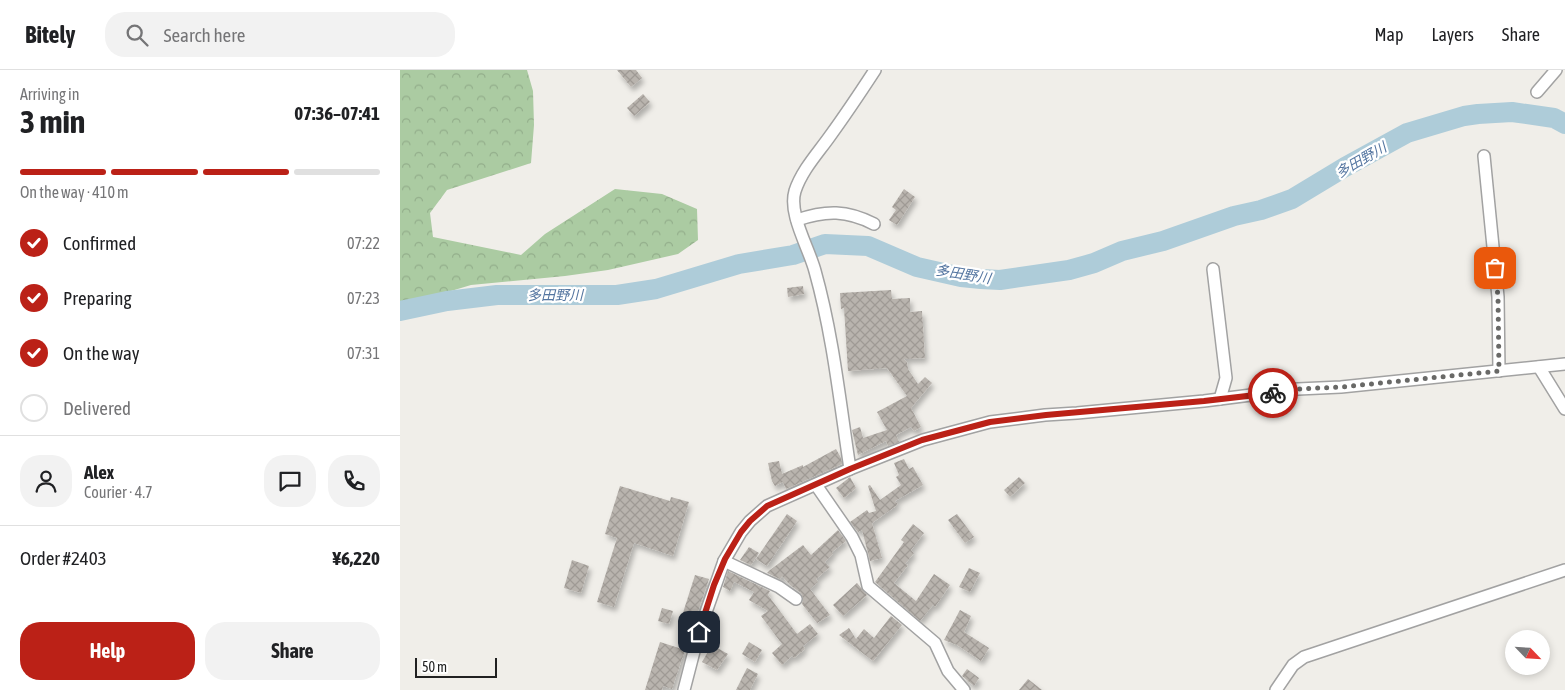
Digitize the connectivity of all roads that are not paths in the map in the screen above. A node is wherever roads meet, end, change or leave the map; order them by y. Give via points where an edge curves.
1 (875, 70) edge
2 (1556, 70) edge
3 (1537, 92) dead end
4 (1484, 156) dead end
5 (798, 223) junction
6 (874, 224) dead end
7 (1213, 269) dead end
8 (1565, 364) edge
9 (1539, 367) junction
10 (1499, 371) junction
11 (1220, 399) junction
12 (1565, 409) edge
13 (850, 469) junction
14 (816, 485) junction
15 (724, 561) junction
16 (1565, 570) edge
17 (796, 600) dead end
18 (684, 690) edge
19 (964, 690) edge
20 (1276, 690) edge

1 - 5 street via 804,171 794,201
2 - 3 street
4 - 10 street via 1498,297
5 - 6 street via 810,216 830,212 853,215
5 - 13 street via 824,306
7 - 11 street via 1226,378
8 - 9 street
9 - 10 street
9 - 12 street
10 - 11 street
11 - 13 street via 990,422 922,440
13 - 14 street
14 - 15 street via 767,506 741,532
14 - 19 street via 852,537 861,555 868,586 935,643 948,671
15 - 17 street via 778,587
15 - 18 street via 699,632
16 - 20 street via 1304,657 1288,671

